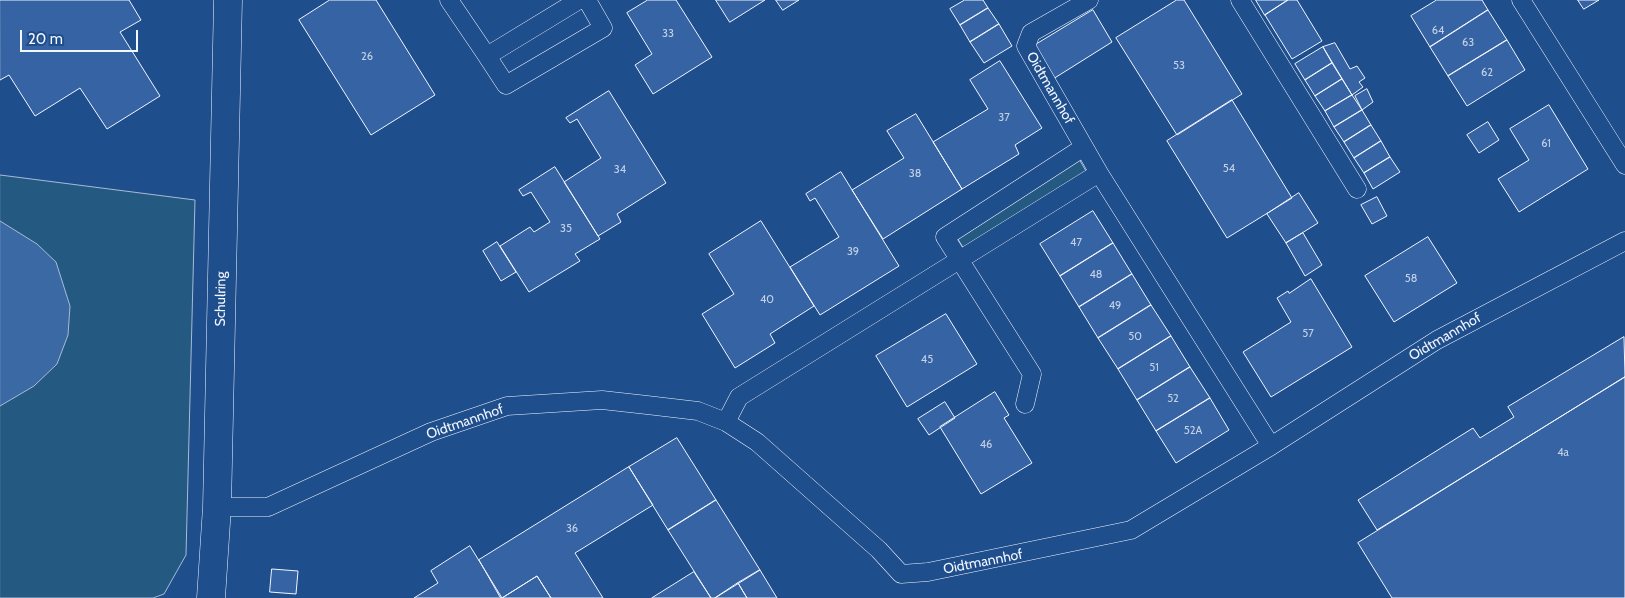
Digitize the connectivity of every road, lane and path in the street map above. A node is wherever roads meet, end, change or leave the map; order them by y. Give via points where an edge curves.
1 (228, 0) edge
2 (449, 0) edge
3 (579, 0) edge
4 (587, 0) edge
5 (1089, 0) edge
6 (1240, 0) edge
7 (1521, 0) edge
8 (487, 56) junction
9 (1084, 147) junction
10 (1625, 165) edge
11 (1099, 173) junction
12 (1357, 189) dead end
13 (1625, 240) edge
14 (961, 259) junction
15 (1024, 404) dead end
16 (726, 422) junction
17 (1271, 446) junction
18 (217, 507) junction
19 (211, 598) edge

1 - 18 street, Schulring
2 - 8 lane
3 - 8 lane
4 - 8 lane via 603,28 506,85
5 - 9 lane, Oidtmannhof via 1031,34 1026,46
6 - 12 lane
7 - 10 lane
9 - 11 lane, Oidtmannhof
9 - 14 lane via 945,237
11 - 14 lane
11 - 17 lane, Oidtmannhof
13 - 17 lane, Oidtmannhof via 1436,340
14 - 15 lane via 1032,374
14 - 16 lane via 739,397
16 - 17 lane, Oidtmannhof via 757,442 879,550 901,574 938,571 1131,530
16 - 18 lane, Oidtmannhof via 698,411 602,400 507,406 431,432 268,507
18 - 19 street, Schulring

